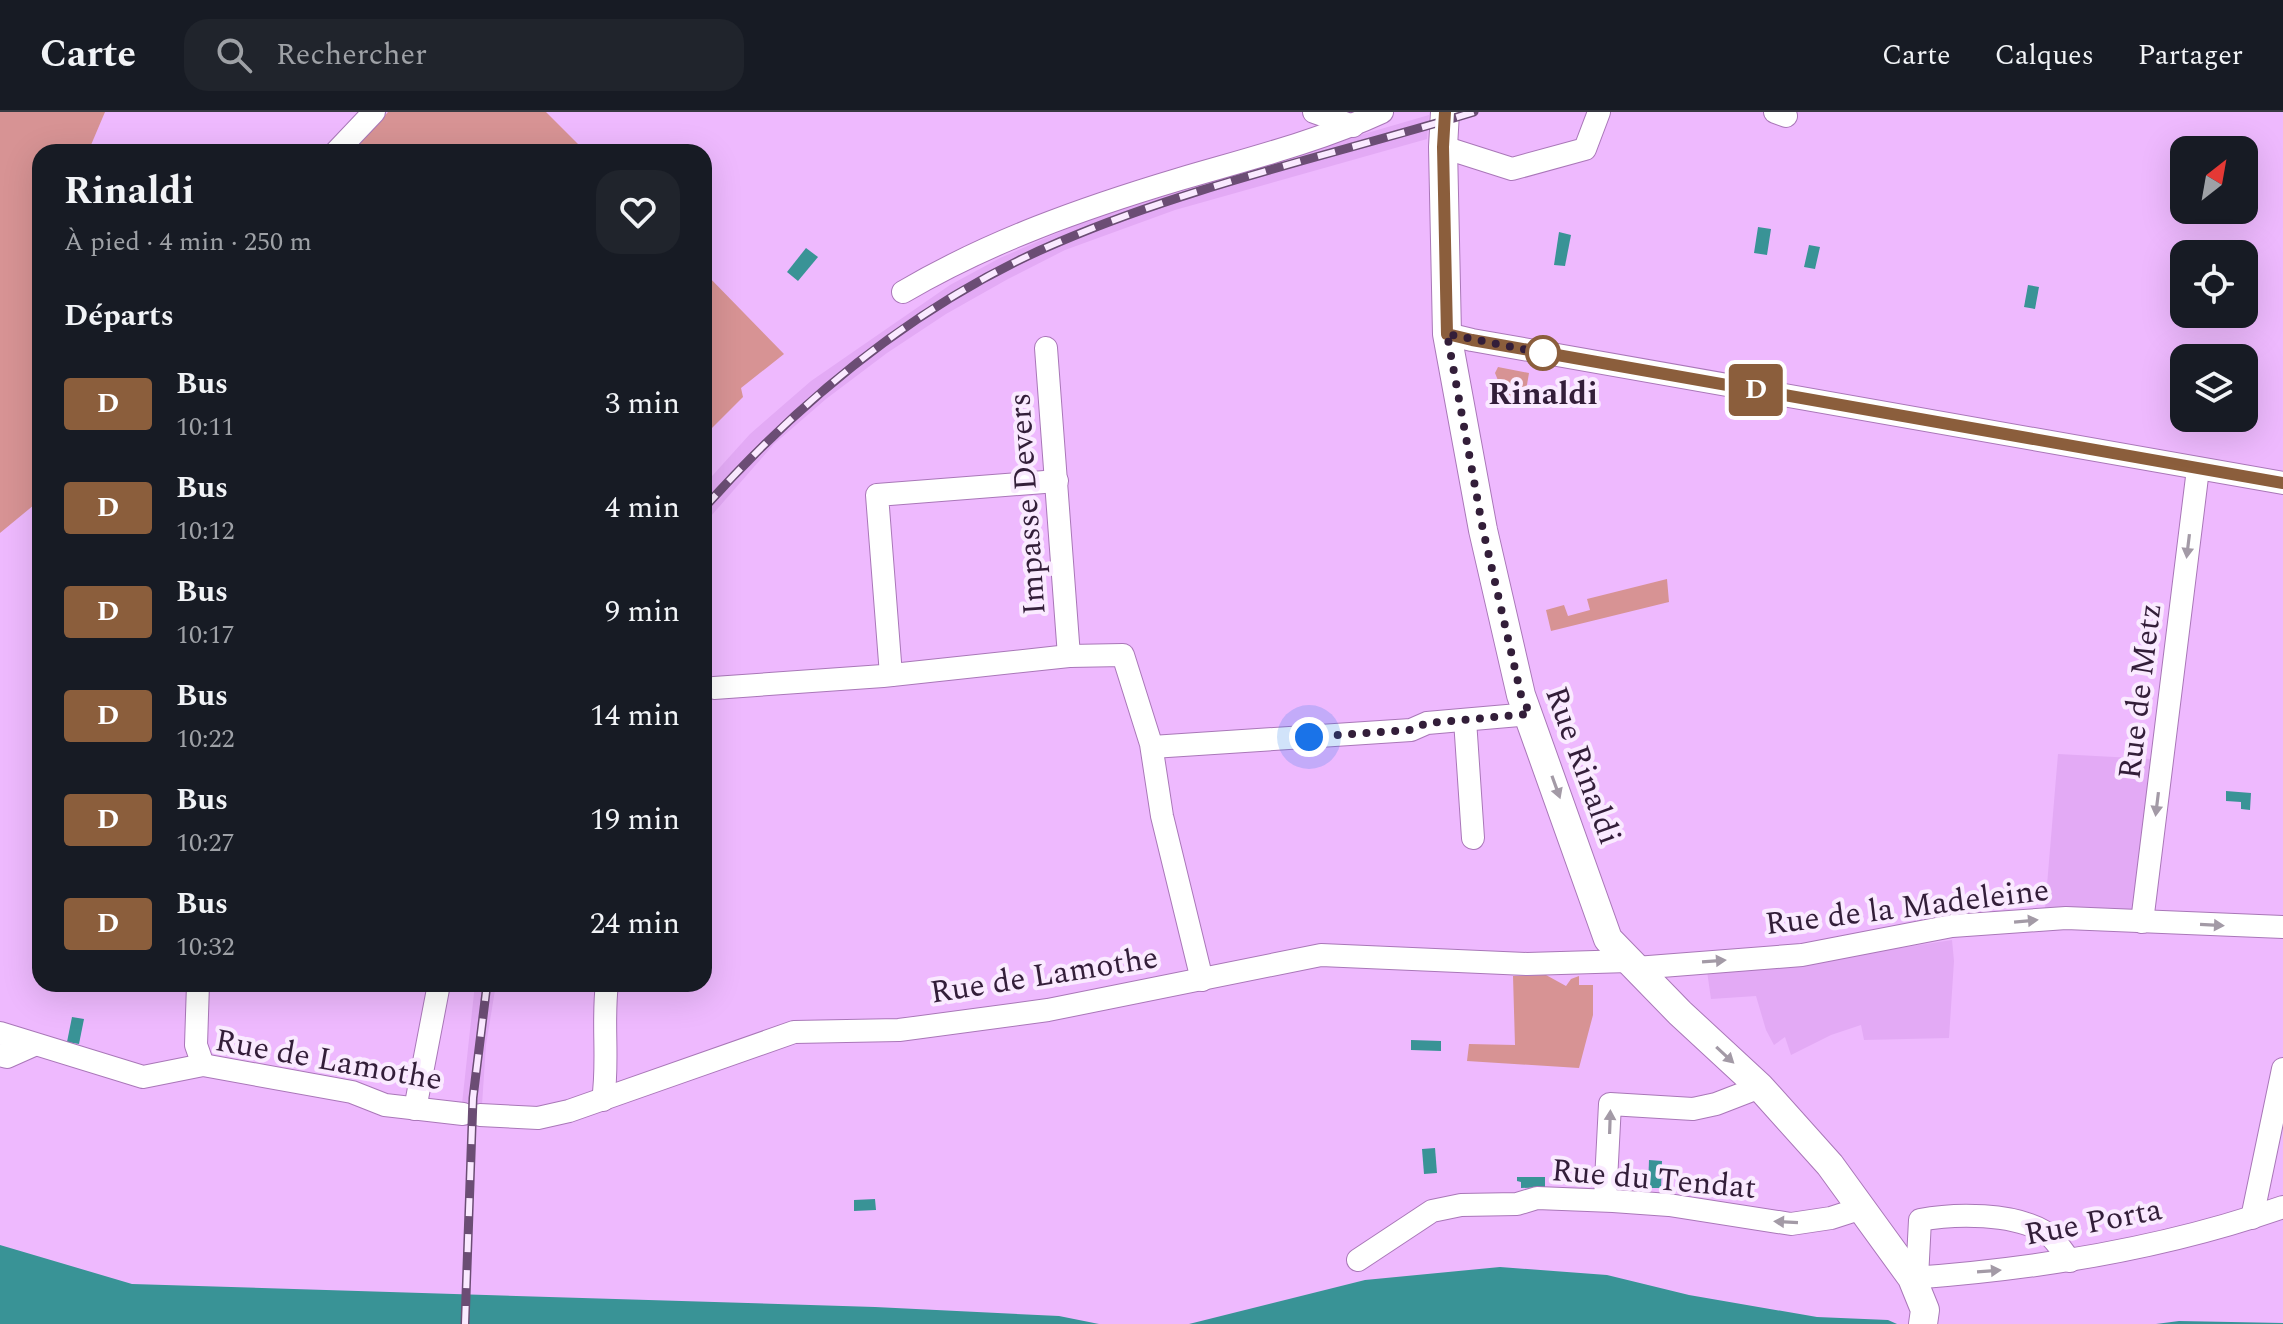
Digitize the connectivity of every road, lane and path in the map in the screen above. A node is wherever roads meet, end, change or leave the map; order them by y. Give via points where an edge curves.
1 (374, 112) edge
2 (1314, 112) edge
3 (1382, 112) edge
4 (1599, 112) edge
5 (1353, 126) junction
6 (1444, 127) edge
7 (344, 144) edge
8 (903, 292) dead end
9 (1447, 334) junction
10 (1046, 348) dead end
11 (2198, 469) junction
12 (1057, 481) junction
13 (2283, 483) edge
14 (1069, 656) junction
15 (891, 675) junction
16 (714, 688) dead end
17 (1530, 714) junction
18 (1465, 720) junction
19 (1152, 747) junction
20 (1473, 838) dead end
21 (2142, 922) junction
22 (2283, 927) edge
23 (1633, 964) junction
24 (1202, 980) junction
25 (198, 992) edge
26 (437, 992) edge
27 (606, 992) edge
28 (0, 1033) edge
29 (34, 1045) junction
30 (0, 1055) edge
31 (203, 1065) junction
32 (2283, 1069) edge
33 (1760, 1087) junction
34 (603, 1100) junction
35 (415, 1109) junction
36 (1605, 1200) junction
37 (2283, 1207) edge
38 (1862, 1208) junction
39 (2252, 1218) junction
40 (1358, 1260) dead end
41 (2070, 1261) junction
42 (1914, 1278) junction
43 (1924, 1320) edge

1 - 7 street
2 - 5 street
3 - 5 street
4 - 6 street via 1585,149 1512,169
5 - 8 street via 1047,222 947,266
6 - 9 street, Rue Rinaldi
9 - 11 street
9 - 17 street, Rue Rinaldi via 1483,530 1521,695
10 - 12 street, Impasse Devers
11 - 13 street
11 -> 21 street, Rue de Metz
12 - 14 street, Impasse Devers
12 - 15 street via 877,495
14 - 15 street
14 - 19 street via 1123,655
15 - 16 street
17 - 18 street
17 -> 23 street, Rue Rinaldi via 1608,939
18 - 19 street via 1411,730
18 - 20 street
19 - 24 street via 1162,816
21 -> 22 street, Rue de la Madeleine
23 -> 21 street, Rue de la Madeleine via 1802,955 1952,926 2066,918
23 - 24 street, Rue de Lamothe via 1321,955
23 -> 33 street, Rue Rinaldi
24 - 34 street, Rue de Lamothe via 1048,1010 899,1030 794,1032
25 - 31 street via 196,1045
26 - 35 street
27 - 34 street
28 - 29 street, Rue de Lamothe
29 - 30 street
29 - 31 street, Rue de Lamothe via 143,1077
31 - 35 street, Rue de Lamothe
32 - 39 street
36 -> 33 street via 1610,1104 1693,1109
33 - 38 street, Rue Rinaldi
34 - 35 street, Rue de Lamothe via 538,1118
38 -> 36 street, Rue du Tendat via 1791,1224
36 - 40 street, Rue du Tendat via 1537,1198 1432,1211
37 - 39 street, Rue Porta
38 - 42 street, Rue Rinaldi
39 - 41 street, Rue Porta
42 -> 41 street, Rue Porta
41 - 42 street via 2049,1233 2030,1225 2005,1218 1942,1215 1920,1220
42 - 43 street, Rue Rinaldi

